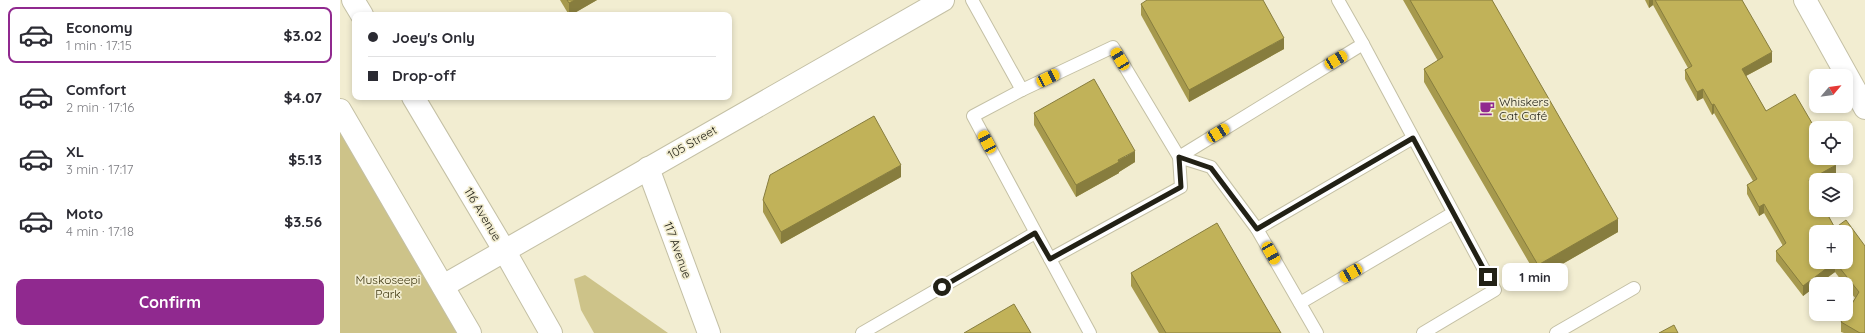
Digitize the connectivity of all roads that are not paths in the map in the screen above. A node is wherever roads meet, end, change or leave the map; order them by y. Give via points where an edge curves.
1 (353, 0) edge
2 (943, 0) edge
3 (972, 0) edge
4 (1338, 0) edge
5 (1805, 0) edge
6 (360, 12) edge
7 (1363, 44) junction
8 (1022, 90) junction
9 (415, 100) edge
10 (1865, 108) edge
11 (340, 110) edge
12 (1413, 138) junction
13 (1179, 157) junction
14 (648, 168) junction
15 (1453, 213) junction
16 (1257, 229) junction
17 (1035, 233) junction
18 (504, 250) junction
19 (1050, 259) junction
20 (443, 286) junction
21 (1634, 288) dead end
22 (1300, 303) junction
23 (470, 333) edge
24 (551, 333) edge
25 (709, 333) edge
26 (862, 333) edge
27 (1090, 333) edge
28 (1317, 333) edge
29 (1423, 333) edge
30 (1556, 333) edge

1 - 6 street
2 - 14 street, 105 Street
3 - 8 lane
4 - 7 lane
5 - 10 street
7 - 12 lane
7 - 13 lane
8 - 13 lane via 1113,47
8 - 17 lane via 974,116
9 - 18 street, 116 Avenue
11 - 20 street
12 - 15 lane
12 - 16 lane
13 - 16 lane via 1211,168
13 - 19 lane via 1181,187
14 - 18 street, 105 Street
14 - 25 street, 117 Avenue
15 - 22 lane
15 - 29 lane via 1495,290
16 - 22 lane
17 - 19 lane
17 - 26 lane
18 - 20 street, 105 Street
18 - 24 street, 116 Avenue
19 - 27 lane
20 - 23 street
21 - 30 lane
22 - 28 lane

